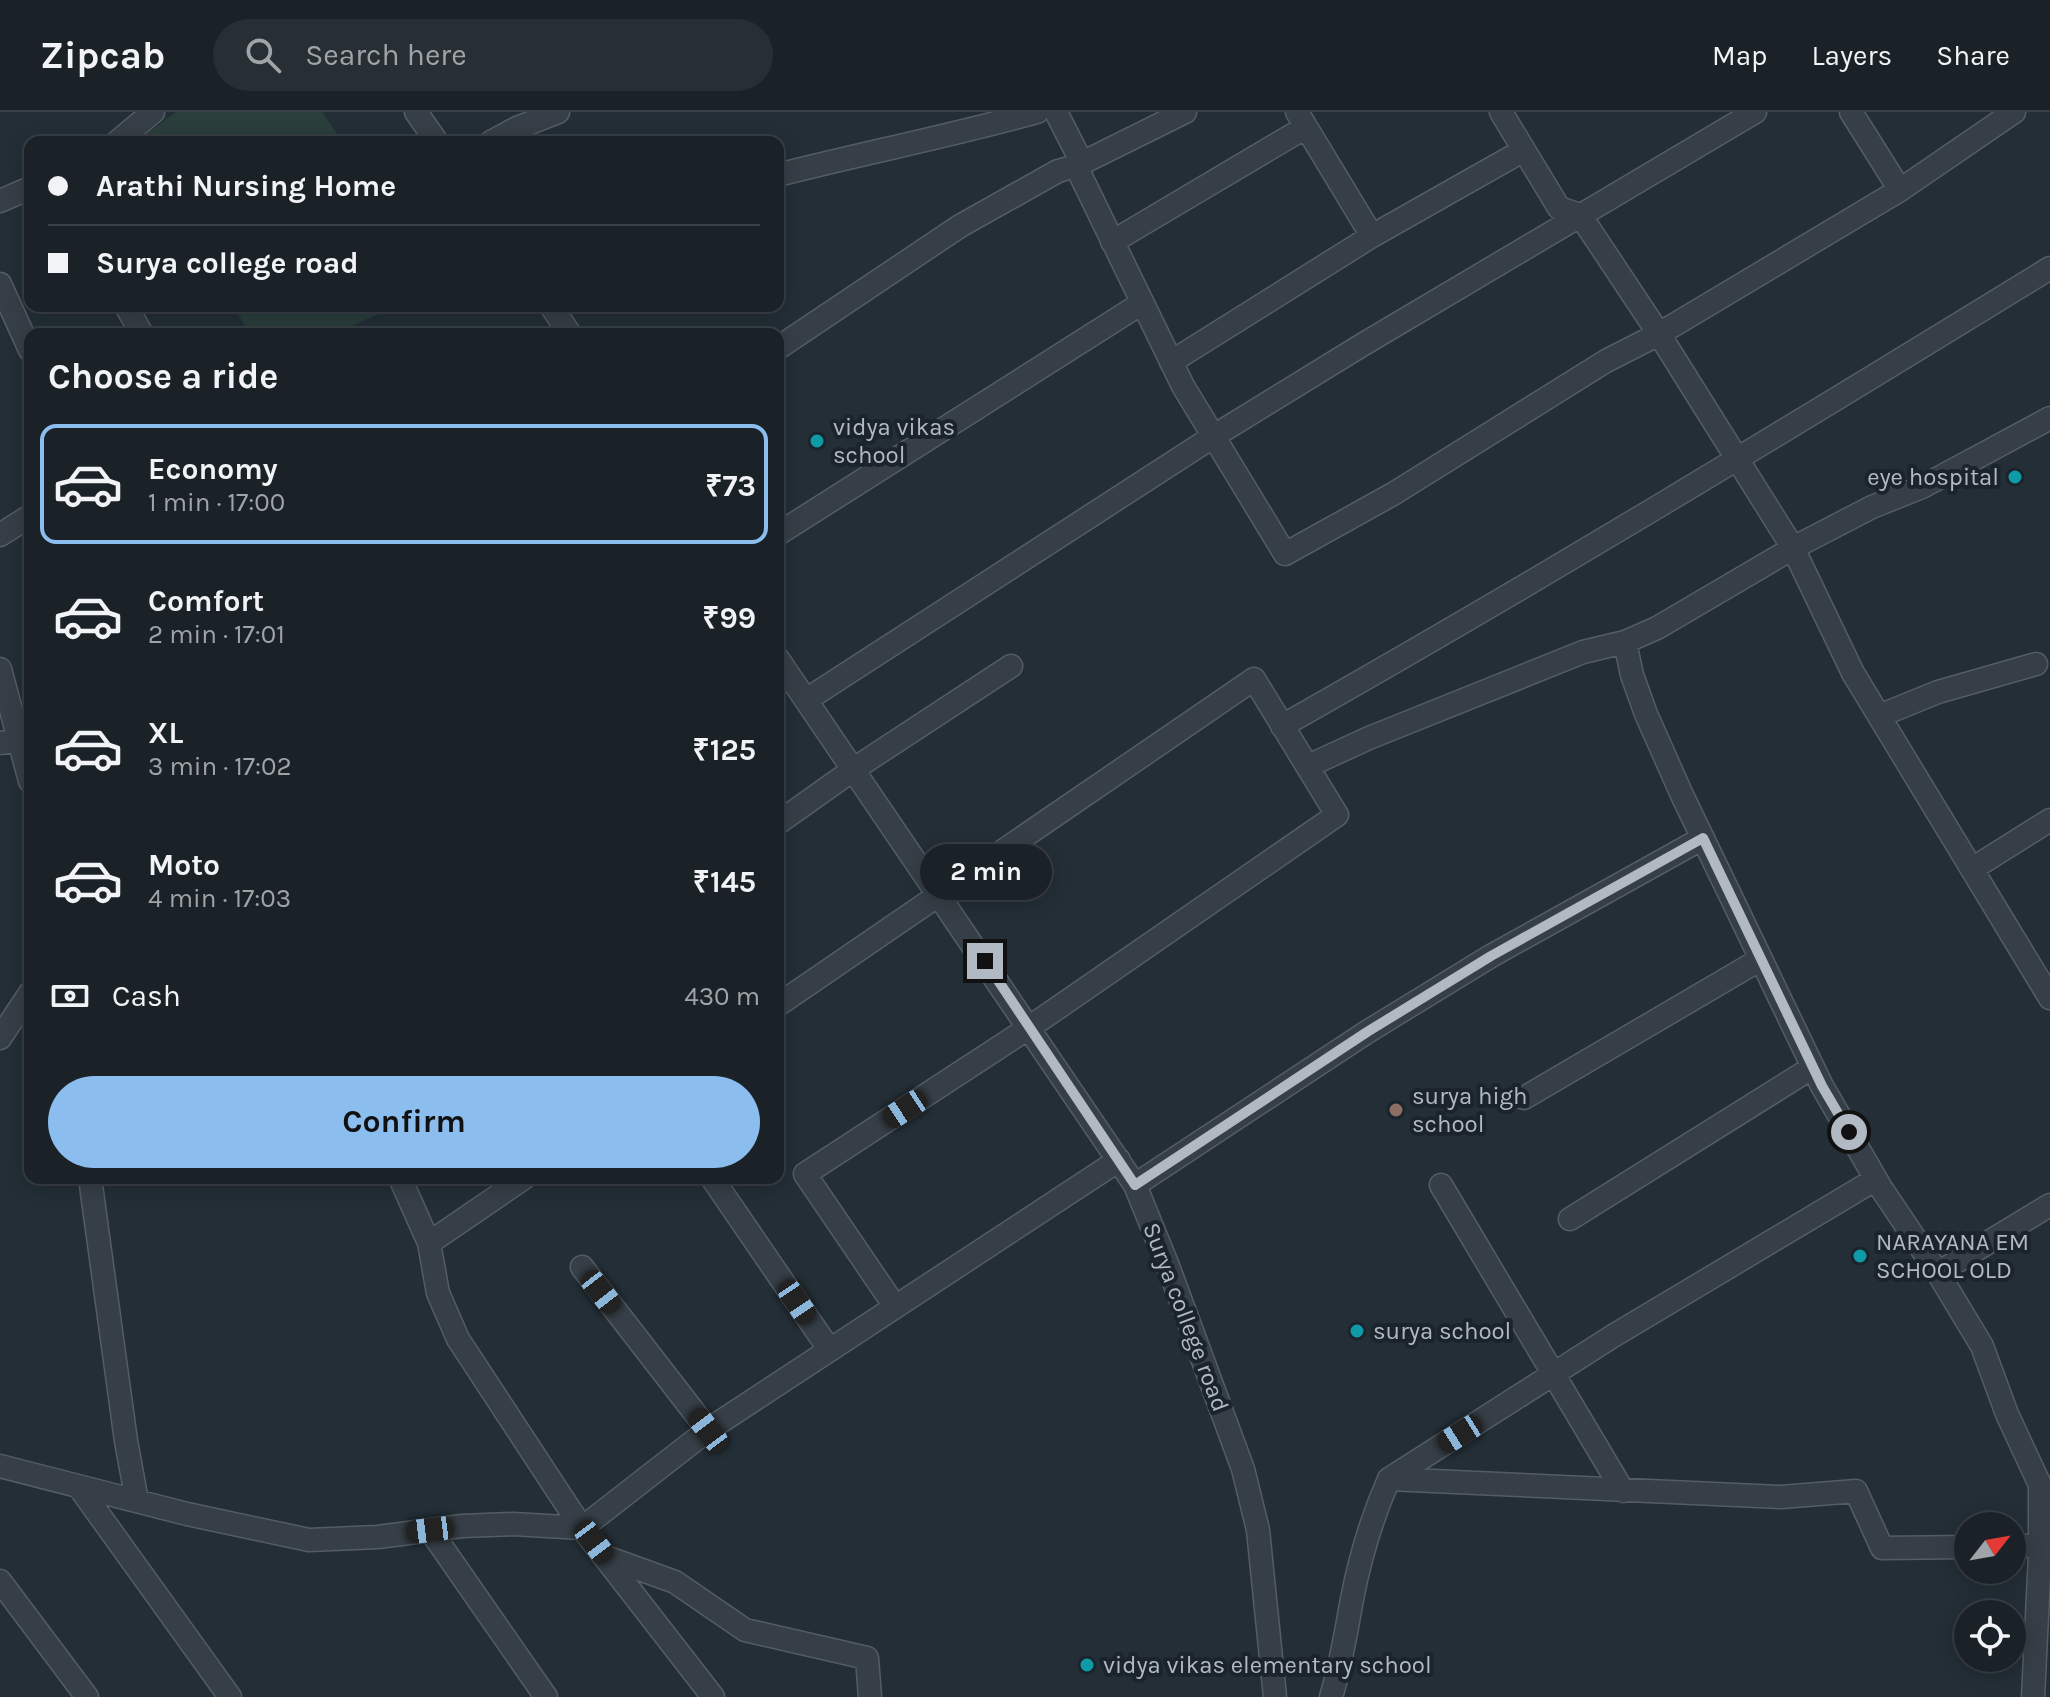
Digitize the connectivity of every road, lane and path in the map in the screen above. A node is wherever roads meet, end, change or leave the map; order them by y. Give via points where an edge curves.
1 (153, 112) edge
2 (416, 112) edge
3 (558, 112) edge
4 (1037, 112) edge
5 (1056, 112) edge
6 (1185, 112) edge
7 (1501, 112) edge
8 (1755, 112) edge
9 (1851, 112) edge
10 (2014, 112) edge
11 (1301, 120) edge
12 (124, 136) edge
13 (433, 136) edge
14 (502, 136) edge
15 (1524, 150) junction
16 (1079, 164) junction
17 (784, 174) edge
18 (1900, 190) junction
19 (24, 191) edge
20 (0, 201) edge
21 (1580, 215) junction
22 (1372, 236) junction
23 (1112, 242) junction
24 (2050, 268) edge
25 (0, 284) edge
26 (1142, 303) junction
27 (1659, 334) junction
28 (24, 337) edge
29 (784, 344) edge
30 (1171, 362) junction
31 (2050, 418) edge
32 (1214, 436) junction
33 (1738, 459) junction
34 (24, 520) edge
35 (784, 530) edge
36 (0, 535) edge
37 (1793, 548) junction
38 (1625, 642) junction
39 (2036, 664) dead end
40 (1011, 666) dead end
41 (784, 668) edge
42 (0, 669) edge
43 (806, 700) junction
44 (1879, 716) junction
45 (1282, 726) junction
46 (10, 742) edge
47 (1308, 766) junction
48 (24, 769) edge
49 (854, 769) junction
50 (784, 819) edge
51 (2050, 820) edge
52 (1703, 838) junction
53 (1972, 869) junction
54 (940, 895) junction
55 (1761, 959) junction
56 (2046, 983) edge
57 (784, 1001) edge
58 (24, 1002) edge
59 (1030, 1027) junction
60 (0, 1038) edge
61 (1813, 1067) junction
62 (1524, 1098) dead end
63 (1119, 1160) junction
64 (1876, 1179) junction
65 (91, 1184) edge
66 (403, 1184) edge
67 (515, 1184) edge
68 (716, 1184) edge
69 (1135, 1185) junction
70 (1441, 1185) dead end
71 (2050, 1205) edge
72 (1570, 1219) dead end
73 (429, 1243) junction
74 (582, 1267) dead end
75 (1938, 1273) junction
76 (894, 1305) junction
77 (829, 1349) junction
78 (1552, 1376) junction
79 (708, 1430) junction
80 (0, 1466) edge
81 (1389, 1479) junction
82 (79, 1487) junction
83 (1623, 1491) junction
84 (2045, 1493) edge
85 (137, 1501) junction
86 (582, 1528) junction
87 (430, 1530) junction
88 (2026, 1546) edge
89 (2040, 1546) junction
90 (1954, 1547) edge
91 (605, 1557) junction
92 (0, 1581) edge
93 (2039, 1680) edge
94 (87, 1697) edge
95 (230, 1697) edge
96 (546, 1697) edge
97 (713, 1697) edge
98 (870, 1697) edge
99 (1275, 1697) edge
100 (1331, 1697) edge

1 - 12 street
2 - 13 street
3 - 14 street
4 - 17 street
5 - 16 street
6 - 16 street
7 - 15 street
8 - 21 street
9 - 18 street
10 - 18 street
11 - 22 street
11 - 23 street
15 - 21 street via 1559,208
15 - 22 street
16 - 23 street
16 - 29 street via 960,226
18 - 27 street
19 - 20 street
21 - 27 street
21 - 32 street
22 - 30 street
23 - 26 street
24 - 33 street
25 - 28 street
26 - 30 street
26 - 35 street
27 - 32 street via 1285,554
27 - 33 street
30 - 32 street
31 - 37 street
32 - 43 street
33 - 37 street
33 - 45 street
34 - 36 street
37 - 38 street
37 - 44 street
38 - 47 street via 1583,652
38 - 52 street via 1646,714
39 - 44 street via 1938,692
40 - 49 street
41 - 43 street, Surya college road
42 - 46 street
43 - 49 street, Surya college road
44 - 53 street
45 - 47 street
45 - 54 street via 1254,679
46 - 48 street
47 - 59 street via 1337,815
49 - 50 street
49 - 54 street, Surya college road
51 - 53 street
52 - 55 street
52 - 69 street via 1491,956
53 - 56 street
54 - 57 street
54 - 59 street, Surya college road
55 - 61 street
55 - 62 street
58 - 60 street
59 - 63 street, Surya college road
59 - 76 street via 805,1174
61 - 64 street
61 - 72 street
63 - 69 street, Surya college road
63 - 76 street
64 - 75 street
64 - 78 street
65 - 85 street
66 - 73 street
67 - 73 street
68 - 77 street
69 - 99 street, Surya college road via 1243,1469 1258,1530
70 - 78 street
71 - 75 street
73 - 86 street via 438,1293 458,1339
74 - 79 street
75 - 84 street via 1982,1346
76 - 77 street
77 - 79 street
78 - 81 street
78 - 83 street
79 - 86 street
80 - 82 street
81 - 83 street
81 - 100 street via 1375,1513
82 - 85 street
82 - 95 street
83 - 90 street via 1781,1497 1856,1491 1882,1548
84 - 89 street
85 - 87 street via 309,1540
86 - 87 street via 513,1524
86 - 91 street
87 - 96 street
88 - 89 street
89 - 93 street
91 - 97 street
91 - 98 street via 675,1582 745,1630 867,1658
92 - 94 street

